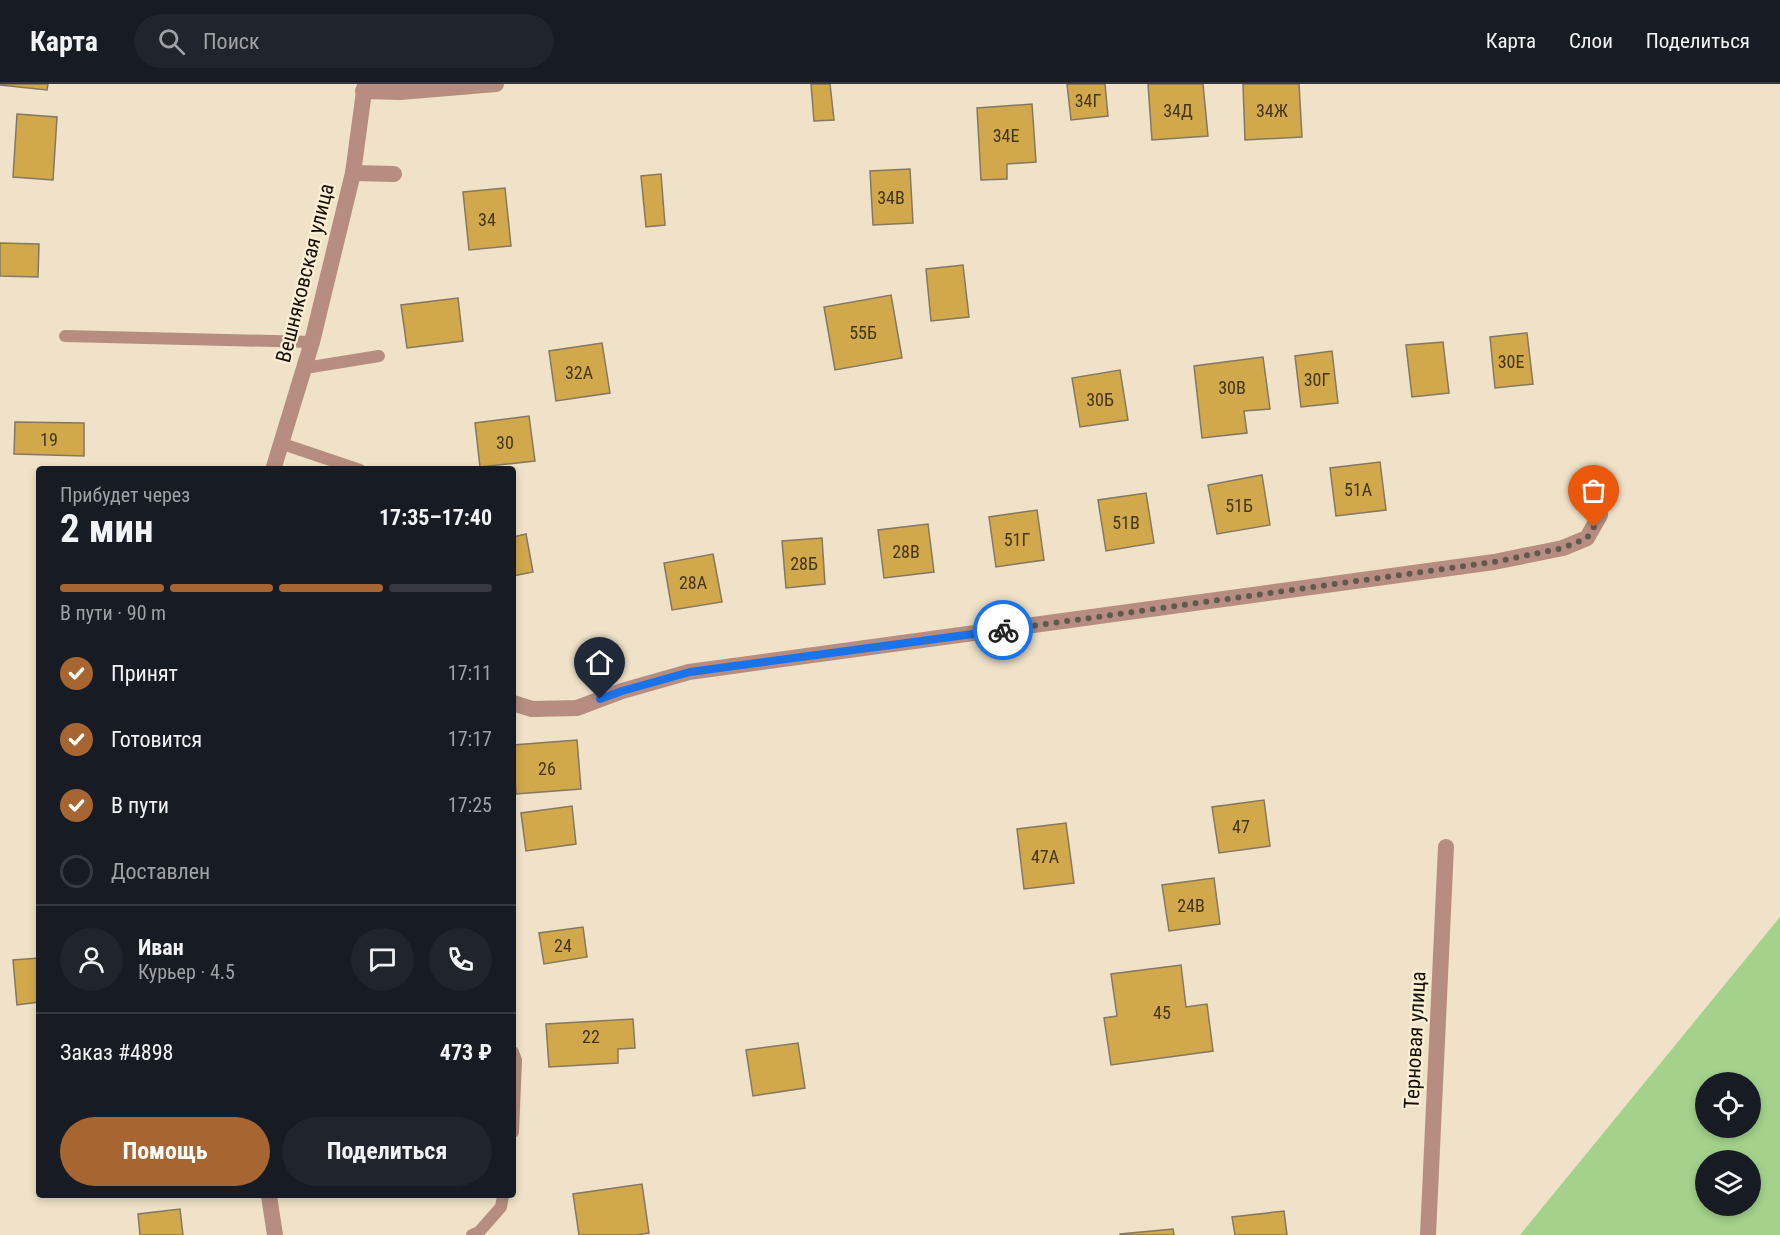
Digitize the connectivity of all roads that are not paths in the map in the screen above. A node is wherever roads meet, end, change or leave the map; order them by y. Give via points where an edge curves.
1 (496, 84) edge
2 (364, 87) edge
3 (353, 173) junction
4 (394, 174) dead end
5 (65, 336) dead end
6 (312, 342) junction
7 (379, 357) dead end
8 (305, 368) junction
9 (280, 443) junction
10 (274, 466) edge
11 (348, 466) edge
12 (1600, 515) dead end
13 (516, 704) edge
14 (1446, 847) dead end
15 (269, 1198) edge
16 (503, 1198) edge
17 (275, 1235) edge
18 (472, 1235) edge
19 (1428, 1235) edge

1 - 2 street via 400,92
2 - 3 street, Вешняковская улица
3 - 4 street
3 - 6 street, Вешняковская улица
5 - 6 lane
6 - 8 street, Вешняковская улица
7 - 8 lane
8 - 9 street, Вешняковская улица
9 - 10 street, Вешняковская улица
9 - 11 lane
12 - 13 street via 1587,538 1563,548 1494,562 690,672 578,708 532,709
14 - 19 street, Терновая улица
15 - 17 street
16 - 18 lane via 501,1207

